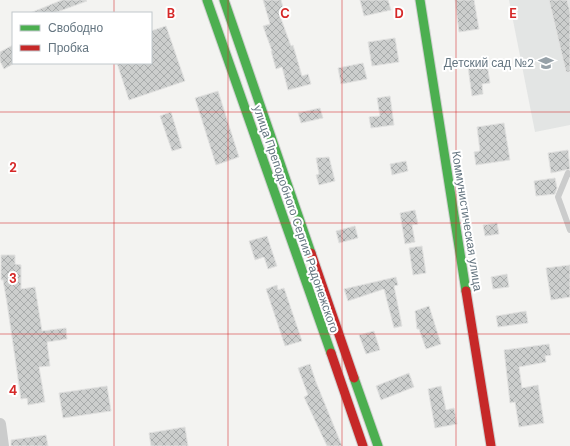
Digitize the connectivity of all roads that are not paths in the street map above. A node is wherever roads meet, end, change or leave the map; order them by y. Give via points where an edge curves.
1 (207, 0) edge
2 (224, 0) edge
3 (420, 0) edge
4 (570, 174) edge
5 (570, 230) edge
6 (0, 424) edge
7 (3, 446) edge
8 (363, 446) edge
9 (378, 446) edge
10 (491, 446) edge

1 - 8 street, улица Преподобного Сергия Радонежского
2 - 9 street, улица Преподобного Сергия Радонежского
3 - 10 street, Коммунистическая улица
4 - 5 lane via 558,197
6 - 7 street

